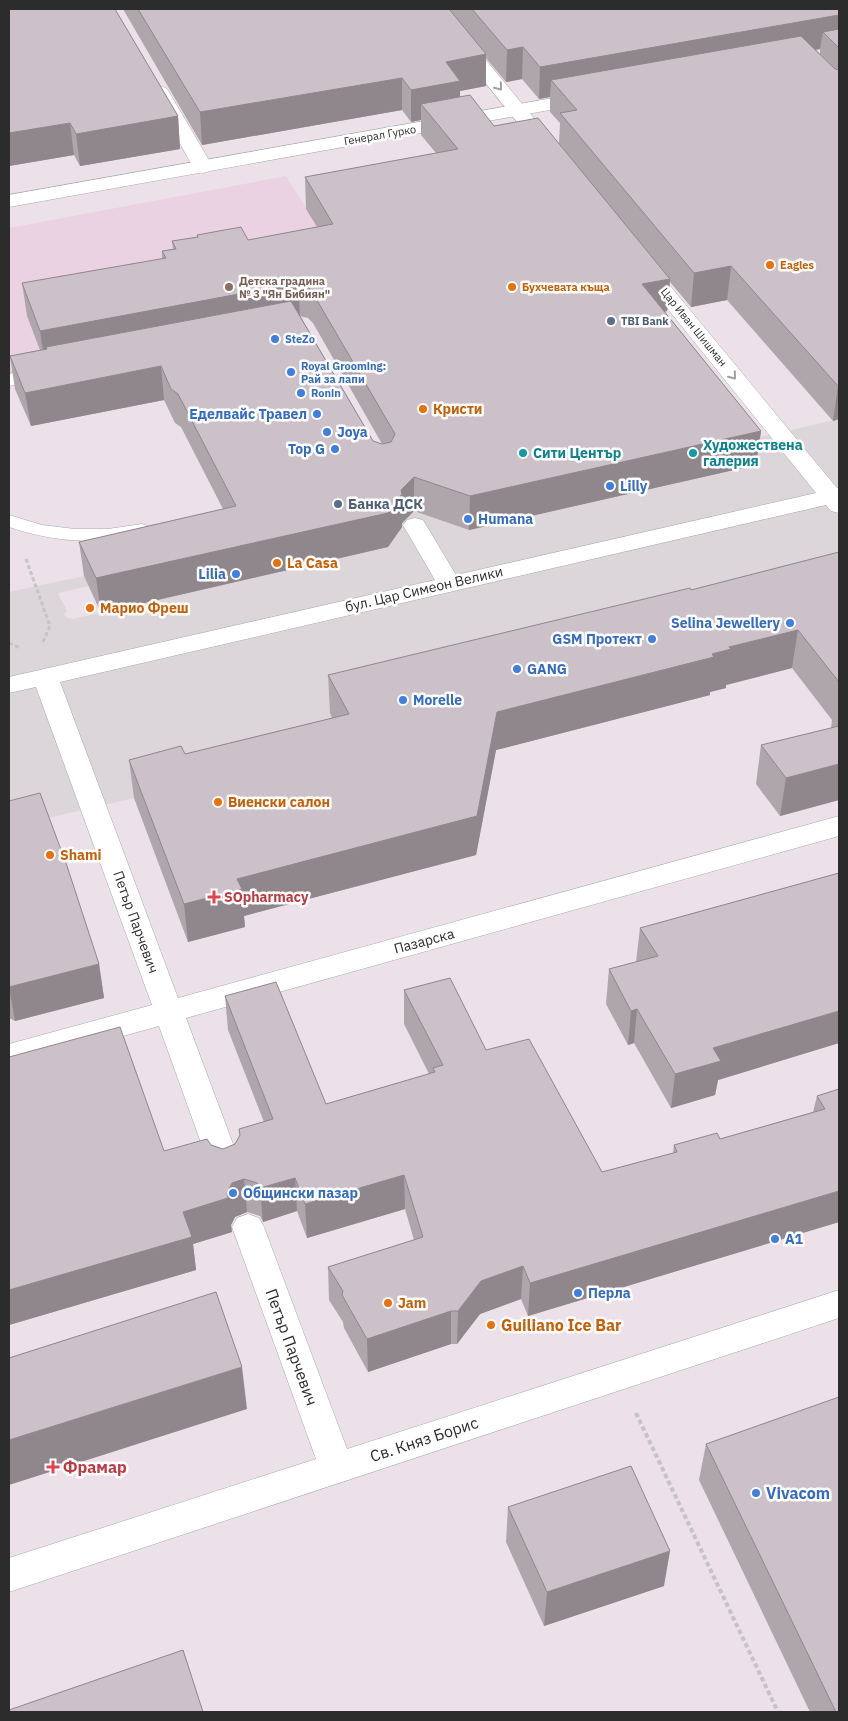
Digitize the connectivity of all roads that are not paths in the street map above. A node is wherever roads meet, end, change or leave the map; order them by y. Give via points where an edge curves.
1 (435, 9) edge
2 (150, 75) edge
3 (606, 95) edge
4 (517, 110) junction
5 (561, 164) edge
6 (203, 167) junction
7 (9, 201) edge
8 (636, 256) edge
9 (67, 368) edge
10 (9, 380) edge
11 (837, 499) edge
12 (9, 521) edge
13 (415, 525) dead end
14 (159, 527) edge
15 (449, 584) junction
16 (45, 676) junction
17 (9, 684) edge
18 (839, 826) edge
19 (168, 1012) junction
20 (9, 1056) edge
21 (226, 1168) edge
22 (248, 1227) dead end
23 (839, 1304) edge
24 (337, 1468) junction
25 (9, 1575) edge

1 -> 4 street
2 - 6 street
3 - 4 street, Генерал Гурко
4 - 5 street
4 - 6 street, Генерал Гурко
6 - 7 street, Генерал Гурко
8 -> 11 street, Цар Иван Шишман
9 - 10 street
11 - 15 street, бул. Цар Симеон Велики
12 - 14 lane via 38,530 83,536
13 - 15 street
15 - 16 street, бул. Цар Симеон Велики
16 - 17 street, бул. Цар Симеон Велики
16 - 19 street, Петър Парчевич
18 - 19 street, Пазарска
19 - 20 street, Пазарска
19 - 21 street, Петър Парчевич
22 - 24 street, Петър Парчевич
23 - 24 street, Св. Княз Борис
24 - 25 street, Св. Княз Борис

